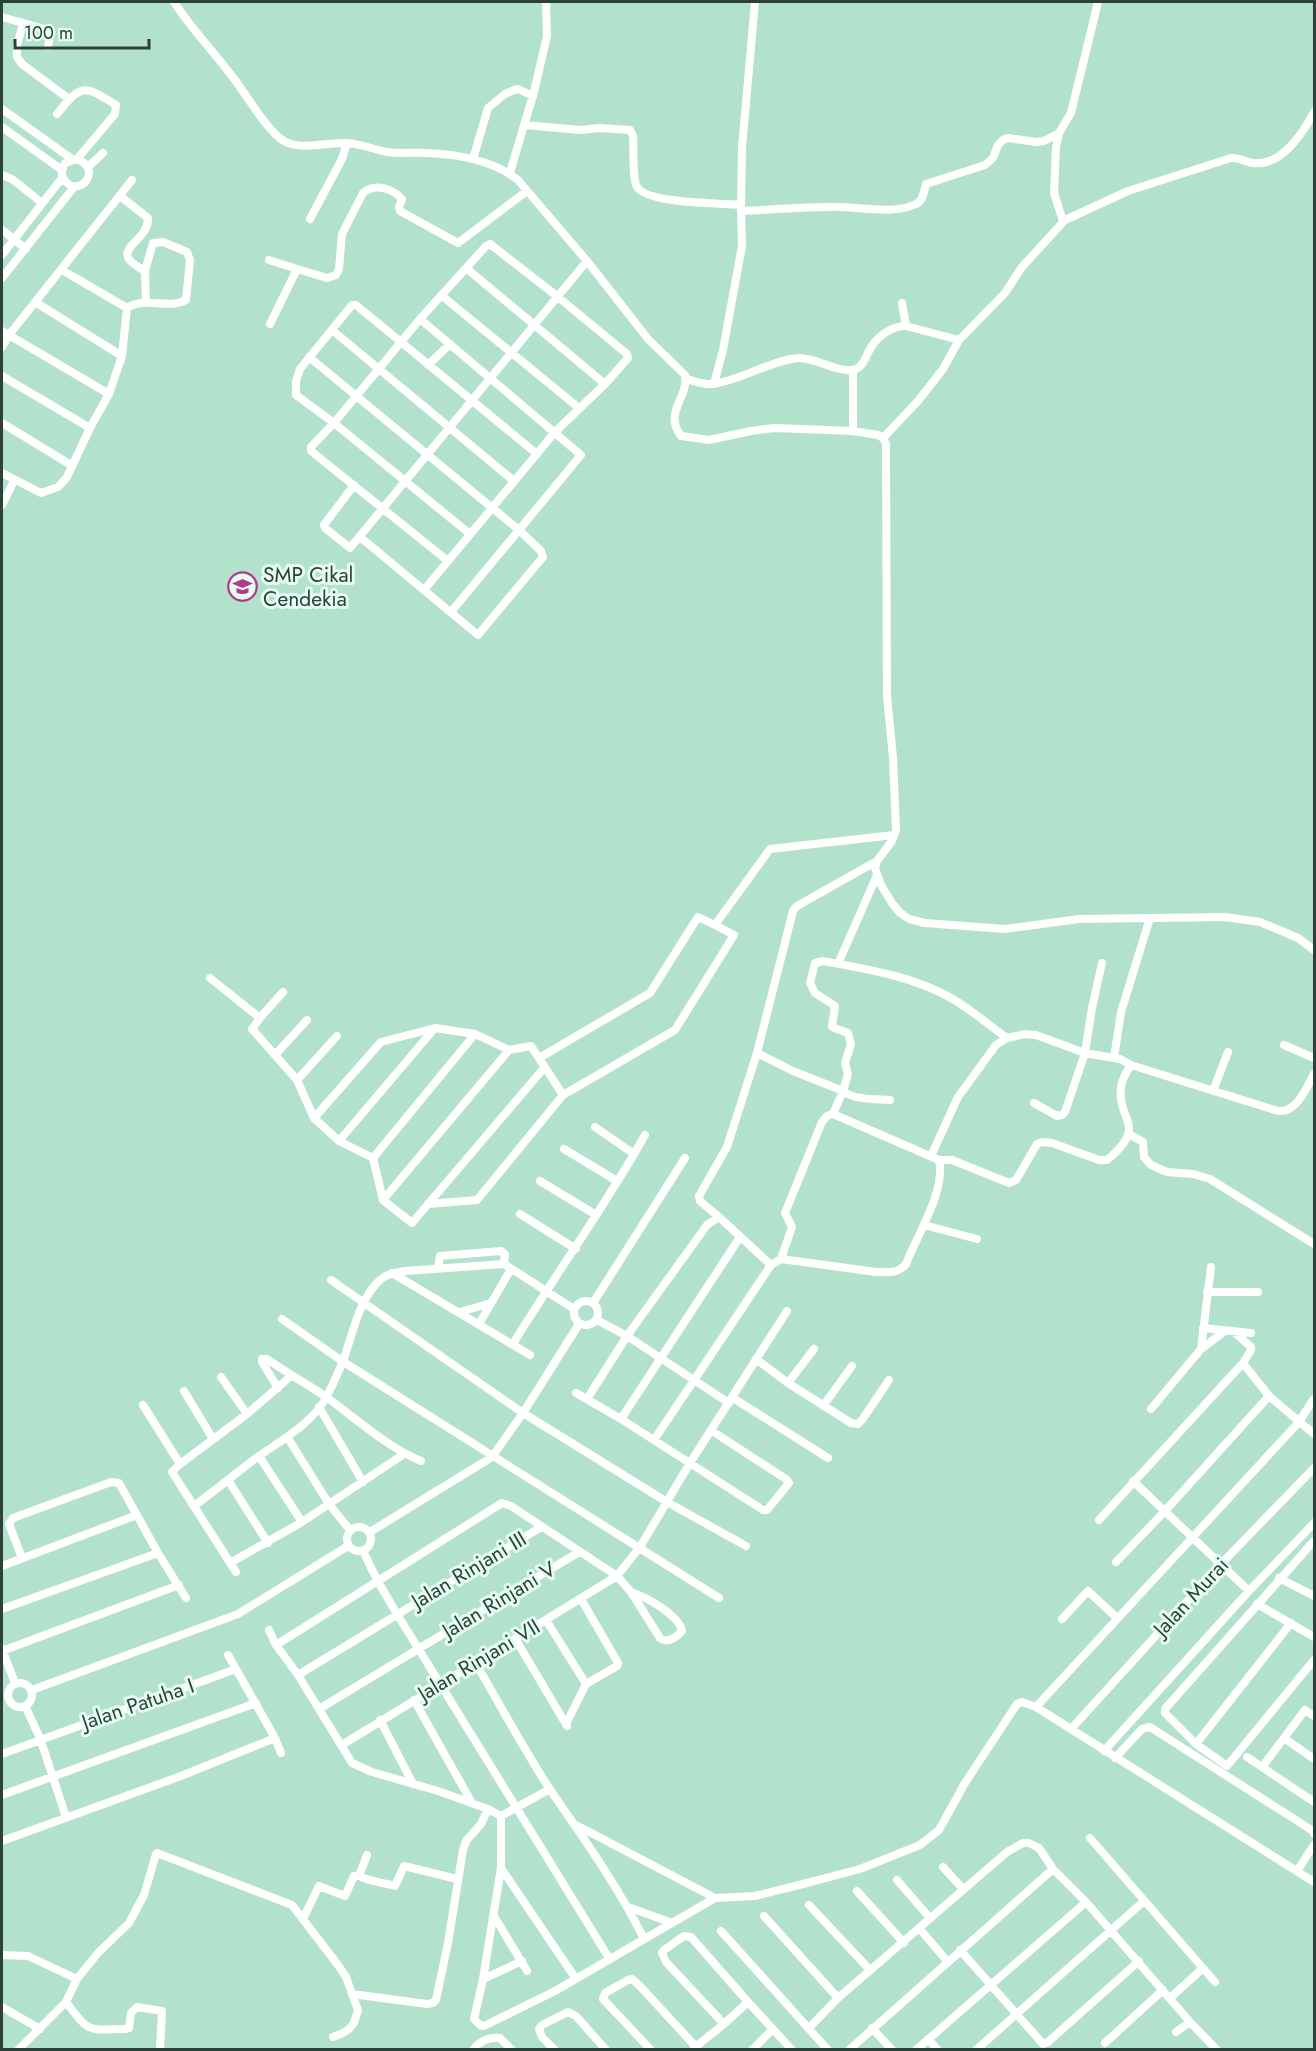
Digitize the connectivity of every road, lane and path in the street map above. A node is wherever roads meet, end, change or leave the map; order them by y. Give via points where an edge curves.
1 (174, 2) edge
2 (546, 2) edge
3 (755, 2) edge
4 (1098, 2) edge
5 (2, 17) edge
6 (23, 23) junction
7 (48, 46) dead end
8 (533, 96) junction
9 (69, 99) junction
10 (2, 109) edge
11 (1314, 112) edge
12 (57, 114) dead end
13 (524, 126) junction
14 (2, 127) edge
15 (1059, 134) junction
16 (347, 143) junction
17 (103, 153) dead end
18 (74, 159) junction
19 (473, 159) junction
20 (88, 167) junction
21 (510, 173) junction
22 (62, 174) junction
23 (2, 175) edge
24 (132, 180) dead end
25 (74, 187) junction
26 (527, 191) junction
27 (120, 196) junction
28 (42, 203) junction
29 (741, 208) junction
30 (310, 219) dead end
31 (1063, 221) junction
32 (2, 230) edge
33 (15, 239) junction
34 (26, 249) junction
35 (2, 255) edge
36 (269, 260) dead end
37 (587, 261) junction
38 (466, 268) junction
39 (297, 269) junction
40 (62, 270) junction
41 (145, 271) junction
42 (2, 278) edge
43 (441, 296) junction
44 (558, 297) junction
45 (35, 302) junction
46 (146, 302) junction
47 (902, 303) dead end
48 (127, 308) junction
49 (420, 319) junction
50 (270, 324) dead end
51 (536, 324) junction
52 (906, 326) junction
53 (332, 330) junction
54 (5, 333) edge
55 (959, 340) junction
56 (401, 342) junction
57 (450, 344) junction
58 (2, 347) edge
59 (512, 353) junction
60 (122, 356) junction
61 (309, 357) junction
62 (428, 365) junction
63 (379, 369) junction
64 (853, 370) junction
65 (2, 376) edge
66 (491, 379) junction
67 (686, 379) junction
68 (605, 384) junction
69 (714, 384) junction
70 (109, 394) junction
71 (356, 397) junction
72 (472, 401) junction
73 (579, 408) junction
74 (2, 423) edge
75 (334, 423) junction
76 (90, 428) junction
77 (450, 428) junction
78 (853, 431) junction
79 (555, 432) junction
80 (883, 438) junction
81 (537, 454) junction
82 (428, 455) junction
83 (71, 465) junction
84 (2, 473) edge
85 (14, 481) junction
86 (406, 482) junction
87 (514, 482) junction
88 (354, 485) junction
89 (2, 505) edge
90 (492, 508) junction
91 (383, 509) junction
92 (519, 530) junction
93 (470, 534) junction
94 (360, 537) junction
95 (448, 561) junction
96 (424, 590) junction
97 (452, 612) junction
98 (894, 835) junction
99 (877, 861) junction
100 (877, 875) junction
101 (1150, 918) junction
102 (715, 925) junction
103 (1314, 950) edge
104 (1102, 963) dead end
105 (838, 964) junction
106 (210, 978) dead end
107 (283, 992) dead end
108 (260, 1018) junction
109 (307, 1020) dead end
110 (435, 1028) junction
111 (475, 1034) junction
112 (337, 1036) dead end
113 (1007, 1038) junction
114 (1284, 1045) dead end
115 (509, 1050) junction
116 (1228, 1052) dead end
117 (757, 1053) junction
118 (1085, 1053) junction
119 (275, 1055) junction
120 (539, 1058) junction
121 (1114, 1058) junction
122 (1314, 1058) edge
123 (1131, 1065) junction
124 (544, 1068) junction
125 (1314, 1074) edge
126 (297, 1080) junction
127 (843, 1091) junction
128 (1213, 1091) junction
129 (563, 1095) junction
130 (891, 1100) dead end
131 (1034, 1103) dead end
132 (833, 1114) junction
133 (314, 1118) junction
134 (595, 1127) dead end
135 (1129, 1134) junction
136 (645, 1135) dead end
137 (339, 1141) junction
138 (564, 1149) dead end
139 (634, 1154) junction
140 (373, 1158) junction
141 (685, 1158) dead end
142 (935, 1158) junction
143 (540, 1181) dead end
144 (617, 1181) junction
145 (382, 1200) junction
146 (428, 1204) junction
147 (520, 1214) dead end
148 (596, 1215) junction
149 (719, 1217) junction
150 (924, 1225) junction
151 (740, 1237) junction
152 (977, 1239) dead end
153 (1314, 1244) edge
154 (576, 1249) junction
155 (781, 1259) junction
156 (771, 1265) junction
157 (508, 1266) junction
158 (1211, 1267) dead end
159 (438, 1268) junction
160 (392, 1273) junction
161 (331, 1280) dead end
162 (546, 1290) junction
163 (1207, 1292) junction
164 (1258, 1292) dead end
165 (365, 1302) junction
166 (491, 1303) junction
167 (593, 1303) junction
168 (574, 1309) junction
169 (787, 1311) dead end
170 (460, 1312) junction
171 (282, 1319) dead end
172 (597, 1320) junction
173 (479, 1324) junction
174 (579, 1324) junction
175 (1203, 1328) junction
176 (1229, 1331) junction
177 (1251, 1333) dead end
178 (627, 1336) junction
179 (513, 1344) junction
180 (814, 1348) dead end
181 (1201, 1349) junction
182 (530, 1354) dead end
183 (662, 1358) junction
184 (756, 1359) junction
185 (342, 1361) junction
186 (1243, 1363) junction
187 (852, 1365) dead end
188 (291, 1376) junction
189 (221, 1377) dead end
190 (889, 1380) dead end
191 (693, 1381) junction
192 (788, 1383) junction
193 (278, 1388) junction
194 (184, 1391) dead end
195 (576, 1394) dead end
196 (1269, 1396) junction
197 (326, 1397) junction
198 (587, 1399) junction
199 (731, 1400) junction
200 (1313, 1400) dead end
201 (143, 1405) dead end
202 (823, 1406) junction
203 (319, 1407) junction
204 (1151, 1409) dead end
205 (523, 1413) junction
206 (247, 1414) junction
207 (621, 1419) junction
208 (1299, 1422) junction
209 (712, 1431) junction
210 (1314, 1434) edge
211 (288, 1437) junction
212 (213, 1439) junction
213 (654, 1440) junction
214 (404, 1454) junction
215 (260, 1456) junction
216 (492, 1457) junction
217 (828, 1458) dead end
218 (421, 1461) dead end
219 (690, 1463) junction
220 (180, 1464) junction
221 (1314, 1468) edge
222 (228, 1480) junction
223 (1133, 1481) junction
224 (363, 1482) junction
225 (668, 1502) junction
226 (329, 1504) junction
227 (194, 1506) junction
228 (1165, 1511) junction
229 (137, 1515) junction
230 (1099, 1520) dead end
231 (302, 1522) junction
232 (1314, 1523) edge
233 (541, 1527) junction
234 (350, 1530) junction
235 (370, 1532) junction
236 (1192, 1536) junction
237 (268, 1543) junction
238 (1313, 1543) edge
239 (348, 1546) junction
240 (746, 1546) dead end
241 (640, 1547) junction
242 (363, 1551) junction
243 (579, 1552) junction
244 (158, 1553) junction
245 (22, 1558) junction
246 (1116, 1562) dead end
247 (230, 1563) junction
248 (1221, 1564) junction
249 (2, 1566) edge
250 (236, 1572) dead end
251 (617, 1576) junction
252 (1279, 1578) junction
253 (377, 1580) junction
254 (179, 1585) junction
255 (1249, 1591) junction
256 (631, 1592) junction
257 (1314, 1596) edge
258 (719, 1598) dead end
259 (186, 1599) dead end
260 (581, 1599) junction
261 (1257, 1604) junction
262 (2, 1609) edge
263 (397, 1614) junction
264 (1117, 1618) junction
265 (1062, 1619) dead end
266 (546, 1620) junction
267 (1291, 1623) junction
268 (268, 1630) dead end
269 (1314, 1637) edge
270 (516, 1640) junction
271 (276, 1645) junction
272 (419, 1649) junction
273 (2, 1650) edge
274 (228, 1654) dead end
275 (1314, 1660) edge
276 (476, 1664) junction
277 (236, 1669) junction
278 (298, 1675) junction
279 (15, 1683) junction
280 (441, 1683) junction
281 (586, 1684) junction
282 (32, 1690) junction
283 (414, 1700) junction
284 (5, 1701) edge
285 (256, 1703) junction
286 (25, 1706) junction
287 (1036, 1707) junction
288 (319, 1709) junction
289 (1314, 1715) edge
290 (380, 1720) junction
291 (1071, 1729) junction
292 (40, 1738) junction
293 (275, 1738) junction
294 (1284, 1738) junction
295 (1196, 1744) junction
296 (342, 1745) junction
297 (1104, 1751) junction
298 (281, 1753) dead end
299 (2, 1754) edge
300 (1247, 1756) dead end
301 (1115, 1758) junction
302 (1314, 1759) edge
303 (1263, 1766) junction
304 (52, 1776) junction
305 (413, 1784) junction
306 (550, 1789) junction
307 (2, 1795) edge
308 (1314, 1802) edge
309 (472, 1803) junction
310 (488, 1809) junction
311 (515, 1809) junction
312 (501, 1816) junction
313 (66, 1817) junction
314 (577, 1825) junction
315 (1314, 1834) edge
316 (1090, 1838) dead end
317 (2, 1841) edge
318 (1314, 1845) edge
319 (367, 1856) dead end
320 (944, 1867) dead end
321 (501, 1868) junction
322 (1053, 1869) junction
323 (1297, 1870) junction
324 (359, 1876) junction
325 (457, 1879) junction
326 (897, 1880) dead end
327 (1314, 1882) edge
328 (963, 1889) junction
329 (857, 1891) dead end
330 (715, 1898) junction
331 (1144, 1901) junction
332 (1086, 1902) junction
333 (809, 1905) dead end
334 (628, 1907) junction
335 (764, 1916) dead end
336 (494, 1917) junction
337 (930, 1918) junction
338 (303, 1919) junction
339 (672, 1923) junction
340 (919, 1928) junction
341 (721, 1930) dead end
342 (1111, 1930) junction
343 (644, 1939) junction
344 (903, 1943) junction
345 (960, 1950) junction
346 (2, 1955) edge
347 (609, 1958) junction
348 (522, 1961) junction
349 (947, 1961) junction
350 (1139, 1961) junction
351 (1202, 1969) junction
352 (870, 1970) junction
353 (527, 1971) dead end
354 (77, 1979) junction
355 (483, 1979) junction
356 (576, 1979) junction
357 (1215, 1982) dead end
358 (989, 1984) junction
359 (1163, 1990) junction
360 (352, 1994) junction
361 (838, 1998) junction
362 (1170, 1998) junction
363 (66, 2002) junction
364 (748, 2002) junction
365 (2, 2007) edge
366 (1016, 2014) junction
367 (1190, 2022) junction
368 (724, 2024) junction
369 (809, 2028) junction
370 (872, 2028) junction
371 (40, 2029) junction
372 (773, 2029) junction
373 (1176, 2032) dead end
374 (333, 2037) dead end
375 (928, 2039) junction
376 (1105, 2043) dead end
377 (694, 2048) edge
378 (18, 2049) edge
379 (160, 2049) edge
380 (473, 2049) edge
381 (512, 2049) edge
382 (555, 2049) edge
383 (606, 2049) edge
384 (651, 2049) edge
385 (752, 2049) edge
386 (792, 2049) edge
387 (828, 2049) edge
388 (849, 2049) edge
389 (892, 2049) edge
390 (916, 2049) edge
391 (938, 2049) edge
392 (976, 2049) edge
393 (1216, 2049) edge

1 - 16 street via 280,139 297,145
2 - 8 street via 546,42
3 - 29 street via 742,148
4 - 15 street via 1071,113
5 - 6 street
6 - 7 street via 51,31
6 - 9 street via 16,45 17,57
8 - 13 street
8 - 19 street via 514,90 488,108
9 - 12 street
9 - 18 street via 77,91 92,90 117,108
10 - 18 street
11 - 31 street via 1286,151 1271,160 1253,163 1231,158 1128,191
13 - 21 street
13 - 29 street via 630,130 636,185 642,191 660,200
14 - 22 street
15 - 29 street via 1036,142 1003,140 985,165 926,184 916,205
15 - 31 street via 1054,193
16 - 19 street via 386,152
16 - 30 street
17 - 20 street
18 - 20 street
18 - 22 street via 65,164
19 - 21 street
20 - 25 street via 87,181
21 - 26 street
22 - 25 street via 67,184
22 - 28 street
23 - 28 street via 12,178
24 - 27 street
25 - 34 street
26 - 37 street
26 - 39 street via 458,243 400,211 402,199 396,193 373,187 363,193 342,234 336,275 327,278
27 - 40 street
27 - 41 street via 148,218 147,227 127,251 130,263
28 - 33 street
29 - 69 street via 740,268
31 - 55 street via 1022,267 1005,293
32 - 33 street
33 - 34 street
33 - 35 street
34 - 42 street
36 - 39 street
37 - 44 street
37 - 67 street via 648,339
38 - 43 street
38 - 44 street via 486,246 493,245
38 - 51 street
39 - 50 street
40 - 45 street
40 - 48 street
41 - 46 street
41 - 46 street via 153,243 163,242 189,254 186,300
43 - 49 street
43 - 59 street
44 - 51 street
44 - 68 street via 628,356
45 - 54 street
45 - 60 street
46 - 48 street
47 - 52 street
48 - 60 street
49 - 56 street
49 - 57 street
51 - 59 street
51 - 68 street
52 - 55 street
52 - 64 street via 900,325 884,335 871,347 859,368
53 - 56 street via 354,304
53 - 61 street
53 - 63 street
54 - 58 street
54 - 70 street
55 - 80 street via 944,369
56 - 62 street
56 - 63 street
57 - 62 street
57 - 66 street
59 - 66 street
59 - 73 street
60 - 70 street
61 - 71 street
61 - 75 street via 297,373 296,395
62 - 72 street
63 - 71 street
63 - 77 street
64 - 69 street via 808,358 795,359
64 - 78 street
65 - 76 street
66 - 72 street
66 - 79 street
67 - 69 street
67 - 78 street via 674,416 676,429 686,438 709,440 774,428
68 - 73 street
70 - 76 street
71 - 75 street
71 - 82 street
72 - 77 street
72 - 81 street
73 - 79 street
74 - 83 street
75 - 86 street
75 - 88 street via 310,447 311,451
76 - 83 street
77 - 82 street
77 - 87 street
78 - 80 street
79 - 81 street
79 - 92 street via 581,455
80 - 98 street via 887,695 895,790
81 - 87 street
82 - 86 street
82 - 90 street
83 - 85 street via 67,477 49,491 41,493
84 - 85 street
85 - 89 street
86 - 91 street
86 - 93 street
87 - 90 street
88 - 91 street
88 - 94 street via 324,526 348,547
90 - 92 street
90 - 93 street
91 - 94 street
91 - 95 street
92 - 97 street
92 - 97 street via 543,557 480,634
93 - 95 street
94 - 96 street
95 - 96 street
96 - 97 street
98 - 99 street
98 - 102 street via 770,849
99 - 100 street
99 - 117 street via 793,911
100 - 101 street via 899,912 925,923 1005,929 1071,920
100 - 105 street
101 - 103 street via 1225,917 1260,922 1298,938
101 - 121 street via 1121,1012
102 - 120 street via 698,917 650,993
102 - 129 street via 734,935 675,1030
104 - 118 street
105 - 113 street via 884,973 933,989
105 - 127 street via 815,963 810,983 815,993 836,1006 832,1027 848,1033 848,1074
106 - 108 street
107 - 108 street
108 - 119 street via 252,1029
109 - 119 street
110 - 111 street
110 - 133 street via 381,1042
110 - 137 street
111 - 115 street
111 - 140 street
112 - 126 street
113 - 118 street via 1036,1035
113 - 142 street via 996,1045 958,1097
114 - 122 street
115 - 120 street via 531,1046
115 - 145 street
116 - 128 street
117 - 127 street
117 - 149 street via 727,1147 699,1196
118 - 121 street
118 - 131 street via 1062,1115
119 - 126 street
120 - 124 street
121 - 123 street
123 - 128 street
123 - 135 street via 1121,1088
124 - 129 street
124 - 146 street
125 - 128 street via 1292,1108 1285,1112
126 - 133 street
127 - 130 street
127 - 132 street
129 - 146 street via 477,1200
132 - 142 street
132 - 155 street via 822,1122 785,1212 792,1227
133 - 137 street
134 - 139 street via 605,1129
135 - 142 street via 1107,1160 1052,1143 1037,1144 1014,1182 1009,1183 952,1160
135 - 153 street via 1143,1142 1144,1157 1151,1165 1167,1172 1210,1179
136 - 139 street
137 - 140 street
138 - 144 street
139 - 144 street
140 - 145 street
141 - 167 street
142 - 150 street via 941,1169
143 - 148 street
144 - 148 street
145 - 146 street via 412,1223
147 - 154 street
148 - 154 street
149 - 151 street
149 - 178 street via 707,1225
150 - 152 street
150 - 155 street via 901,1270 876,1272
151 - 156 street
151 - 183 street
154 - 162 street
155 - 156 street
156 - 191 street
157 - 159 street
157 - 159 street via 501,1251 440,1256
157 - 162 street
157 - 166 street
158 - 163 street
159 - 160 street
160 - 165 street via 381,1279
160 - 170 street
161 - 165 street
162 - 168 street
162 - 179 street
163 - 164 street
163 - 175 street
165 - 185 street
165 - 205 street
166 - 170 street
166 - 173 street
167 - 168 street via 580,1302
167 - 172 street via 598,1307
168 - 174 street
169 - 184 street, Jalan Rinjani VII
170 - 173 street
171 - 185 street
172 - 174 street via 585,1326
172 - 178 street
173 - 179 street
174 - 205 street
175 - 176 street
175 - 181 street
176 - 177 street
176 - 181 street
176 - 186 street via 1251,1347
178 - 183 street
178 - 198 street
179 - 182 street
180 - 192 street
181 - 204 street
183 - 191 street
183 - 207 street
184 - 192 street
184 - 199 street, Jalan Rinjani VII
185 - 197 street
185 - 216 street
186 - 196 street
186 - 223 street
187 - 202 street
188 - 193 street
188 - 193 street via 262,1359
188 - 197 street
189 - 206 street
190 - 202 street via 858,1424 850,1424
191 - 199 street
191 - 213 street
192 - 202 street
193 - 206 street
194 - 212 street
195 - 198 street
196 - 208 street
196 - 228 street
197 - 203 street
197 - 214 street
198 - 207 street
199 - 209 street, Jalan Rinjani VII
199 - 217 street
200 - 208 street
201 - 220 street
203 - 211 street
203 - 224 street
205 - 216 street
205 - 225 street
206 - 212 street
207 - 213 street
208 - 210 street
208 - 236 street
209 - 219 street, Jalan Rinjani VII
209 - 219 street via 786,1479 786,1488 763,1510
211 - 215 street
211 - 226 street
212 - 220 street
213 - 219 street
214 - 218 street
214 - 224 street
215 - 222 street
215 - 231 street
216 - 235 street
216 - 241 street
219 - 225 street, Jalan Rinjani VII
220 - 227 street via 172,1472
221 - 248 street, Jalan Murai
222 - 227 street
222 - 237 street
223 - 228 street
223 - 230 street
224 - 226 street
225 - 240 street
225 - 241 street, Jalan Rinjani VII
226 - 231 street
226 - 234 street
227 - 247 street
228 - 236 street
228 - 246 street
229 - 244 street
229 - 245 street
229 - 245 street via 116,1482 13,1518 9,1524
231 - 237 street
232 - 255 street
233 - 243 street
233 - 253 street via 502,1503
233 - 263 street, Jalan Rinjani III
234 - 235 street via 359,1526
234 - 239 street
235 - 242 street via 370,1545
236 - 248 street
236 - 264 street
237 - 247 street
238 - 252 street
239 - 242 street
239 - 282 street via 238,1614
241 - 251 street, Jalan Rinjani VII
241 - 258 street
242 - 253 street
243 - 251 street
243 - 272 street, Jalan Rinjani V
244 - 254 street
244 - 262 street
245 - 249 street
247 - 250 street
248 - 255 street
248 - 291 street, Jalan Murai
251 - 256 street
251 - 260 street, Jalan Rinjani VII
252 - 257 street
252 - 261 street
253 - 263 street
253 - 271 street
254 - 259 street
254 - 273 street
255 - 297 street
256 - 256 street via 656,1604 680,1623 681,1634 668,1641 660,1638
260 - 266 street, Jalan Rinjani VII
260 - 281 street via 618,1663
261 - 267 street
261 - 295 street via 1165,1709
263 - 272 street
263 - 278 street, Jalan Rinjani III
264 - 265 street via 1088,1591
264 - 287 street
266 - 270 street, Jalan Rinjani VII
266 - 281 street
267 - 269 street
267 - 295 street
268 - 271 street
270 - 276 street, Jalan Rinjani VII
270 - 281 street via 567,1725
271 - 278 street
272 - 280 street
272 - 288 street, Jalan Rinjani V
273 - 279 street
274 - 277 street
275 - 295 street via 1227,1766
276 - 280 street, Jalan Rinjani VII
276 - 306 street
277 - 285 street
277 - 292 street, Jalan Patuha I
278 - 288 street
279 - 282 street via 28,1684
279 - 284 street
280 - 283 street, Jalan Rinjani VII
280 - 311 street
282 - 286 street via 31,1702
283 - 290 street, Jalan Rinjani VII
283 - 309 street
284 - 286 street
285 - 293 street
285 - 304 street
286 - 292 street
287 - 291 street
287 - 330 street via 1028,1702 1017,1704 939,1830 920,1845 860,1869 803,1884 755,1896
288 - 296 street
289 - 294 street via 1305,1710
290 - 296 street, Jalan Rinjani VII
290 - 305 street
291 - 297 street
292 - 299 street, Jalan Patuha I
292 - 304 street
293 - 298 street
293 - 313 street
294 - 302 street
294 - 303 street
296 - 305 street via 352,1763
297 - 301 street
300 - 303 street
301 - 315 street via 1142,1729 1150,1727
301 - 323 street
303 - 308 street
304 - 307 street
304 - 313 street
305 - 309 street
306 - 311 street
306 - 314 street
309 - 310 street
310 - 312 street
310 - 325 street via 466,1841
311 - 312 street
311 - 347 street
312 - 321 street
313 - 317 street
314 - 330 street
314 - 334 street
316 - 331 street
318 - 323 street
319 - 324 street
320 - 328 street
321 - 336 street
321 - 356 street
322 - 328 street via 1039,1848 1023,1843
322 - 332 street
322 - 345 street
323 - 327 street
324 - 325 street via 395,1887 404,1866
324 - 338 street via 354,1876 345,1896 318,1887
325 - 360 street via 439,1991 433,2003
326 - 337 street
328 - 337 street
329 - 344 street
330 - 339 street
331 - 342 street
331 - 351 street
332 - 342 street
332 - 358 street
333 - 352 street
334 - 339 street
334 - 343 street
335 - 361 street
336 - 348 street
336 - 355 street
337 - 340 street
338 - 354 street via 292,1905 158,1853 144,1895 129,1923
338 - 360 street via 338,1965
339 - 343 street
340 - 344 street
340 - 349 street
341 - 369 street
342 - 350 street
342 - 366 street
343 - 347 street
344 - 352 street
345 - 349 street
345 - 358 street
346 - 354 street via 28,1956
347 - 356 street
348 - 353 street
348 - 355 street
349 - 370 street
350 - 359 street
350 - 366 street via 1048,2042 1038,2041
351 - 357 street
351 - 362 street
352 - 361 street
354 - 363 street
355 - 356 street via 474,2019 484,2026
358 - 366 street
358 - 375 street
359 - 362 street
359 - 376 street
360 - 374 street via 358,2010 354,2023
361 - 369 street
362 - 367 street
363 - 371 street
363 - 379 street via 85,2026 96,2030 129,2028 131,2013 138,2007 162,2011
364 - 368 street
364 - 368 street via 691,1937 684,1936 664,1950 666,1962
364 - 372 street
365 - 371 street
366 - 392 street
367 - 373 street
367 - 393 street
368 - 377 street
369 - 387 street
370 - 388 street
370 - 389 street
371 - 378 street
372 - 385 street
372 - 386 street
375 - 390 street
375 - 391 street
377 - 384 street via 639,1985 628,1980 605,1993 603,1999
380 - 381 street via 493,2037
382 - 383 street via 539,2029 568,2012

